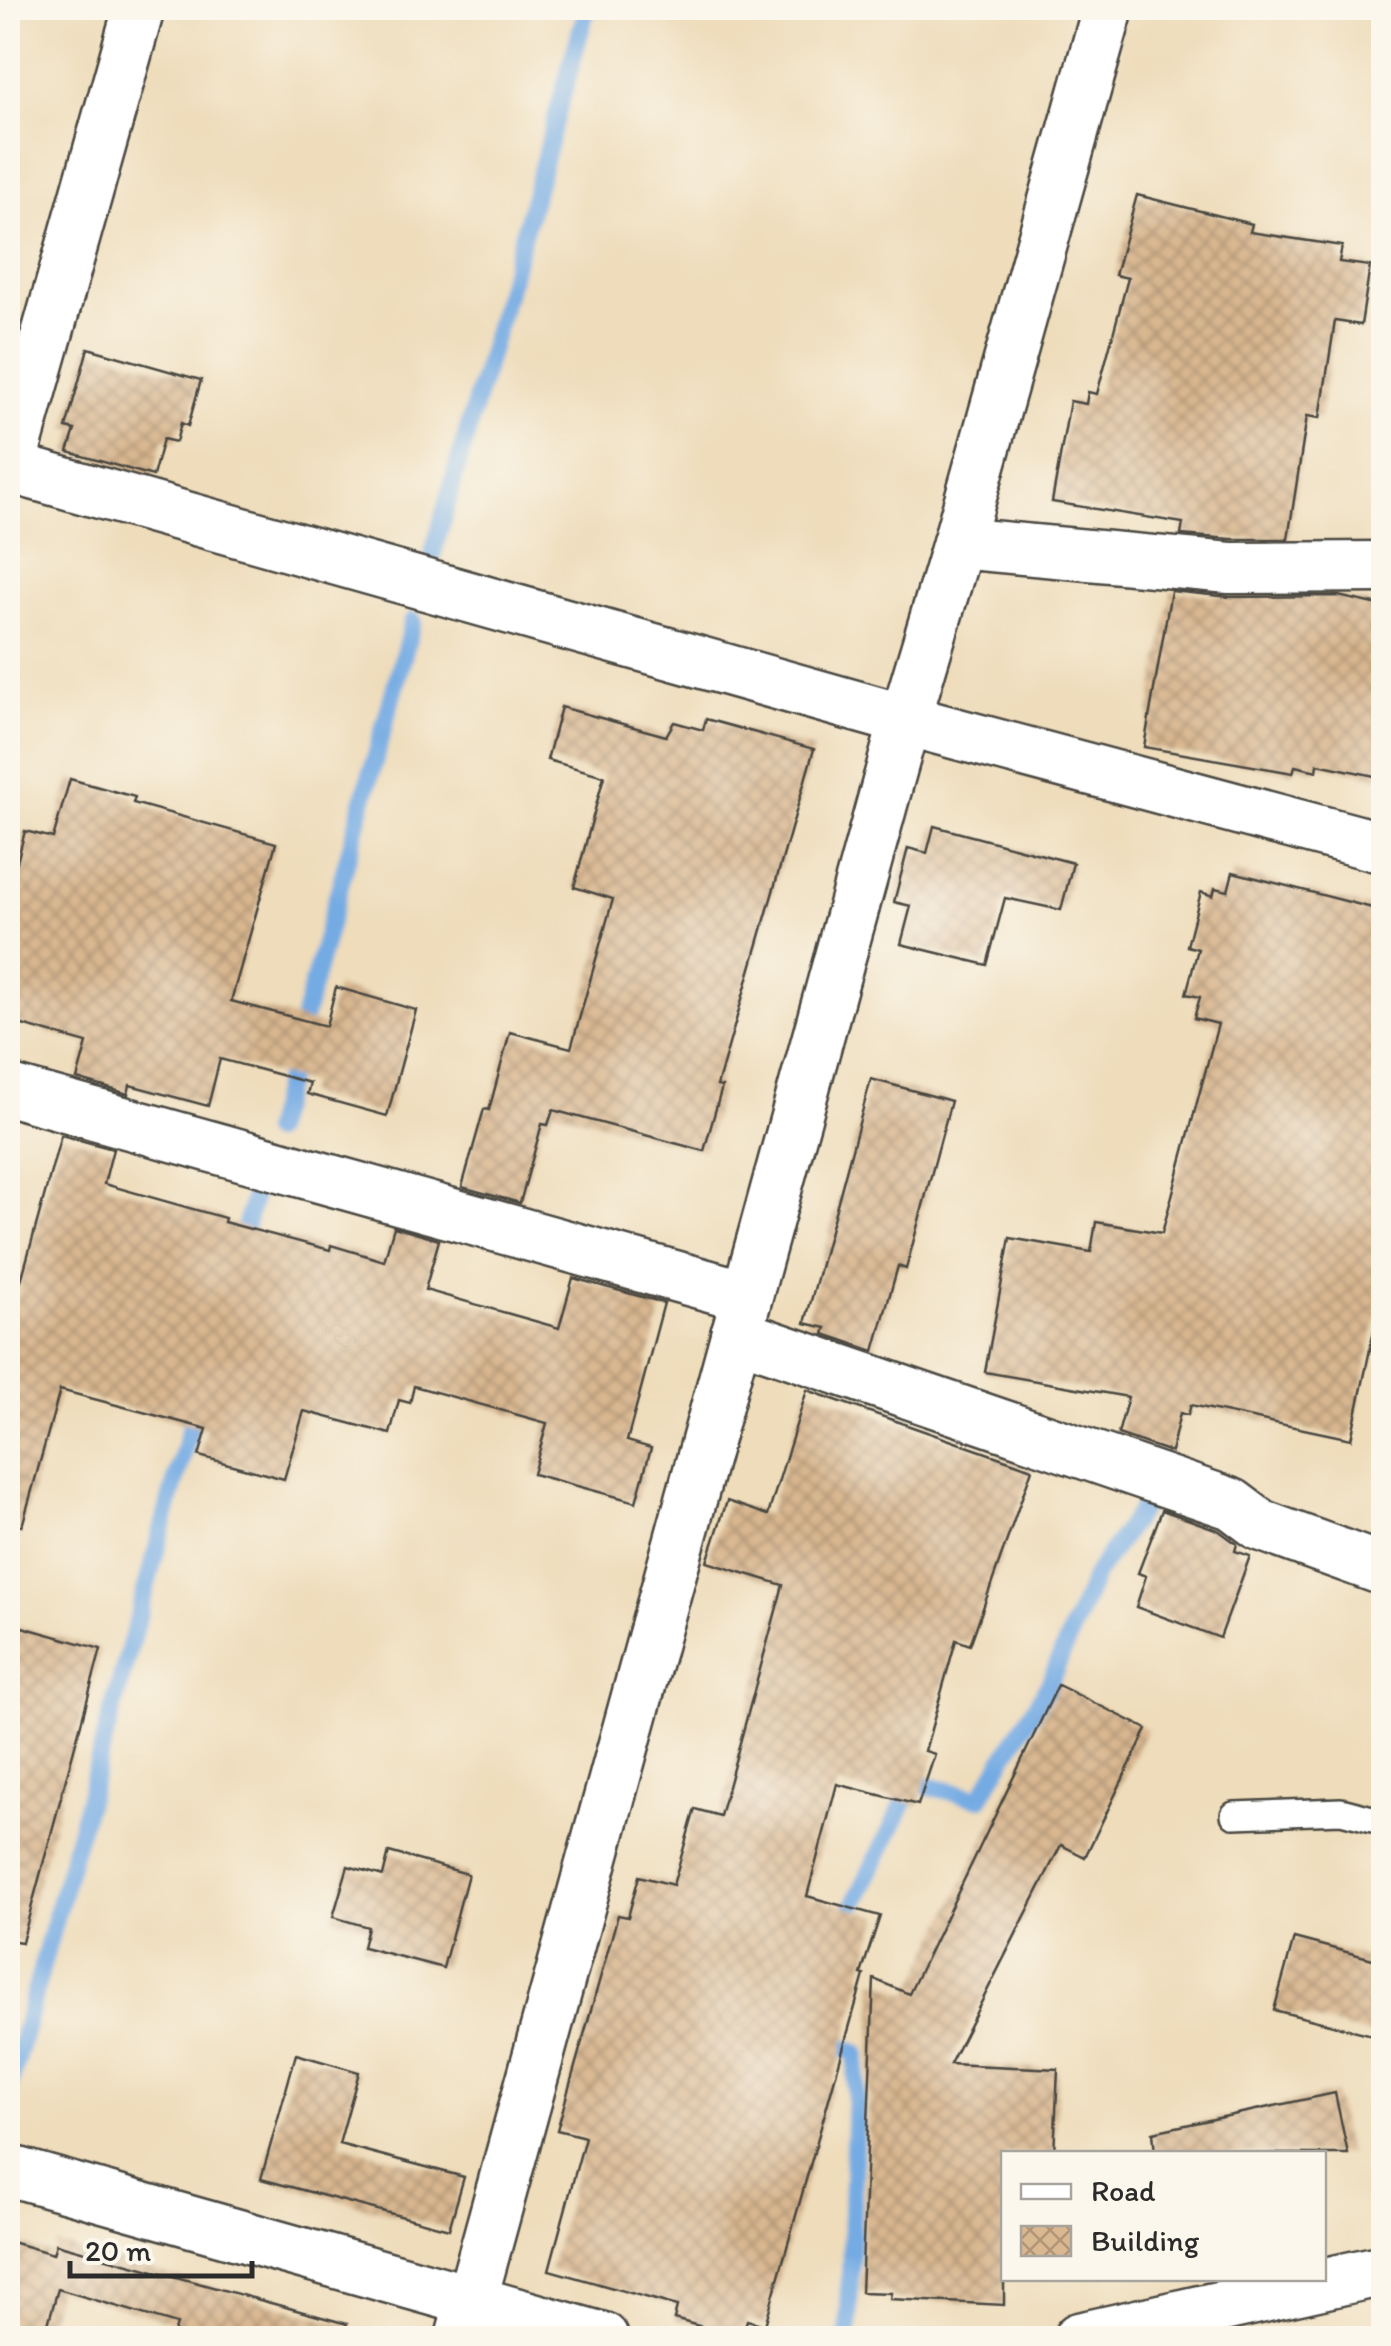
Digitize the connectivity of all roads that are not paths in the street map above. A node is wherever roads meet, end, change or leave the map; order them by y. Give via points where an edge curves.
1 (139, 8) edge
2 (1108, 8) edge
3 (8, 469) edge
4 (958, 543) junction
5 (1384, 567) edge
6 (905, 720) junction
7 (1384, 848) edge
8 (8, 1090) edge
9 (741, 1315) junction
10 (1384, 1570) edge
11 (1234, 1815) dead end
12 (1384, 1822) edge
13 (8, 2170) edge
14 (1384, 2270) edge
15 (466, 2320) edge
16 (603, 2338) edge
17 (1079, 2338) edge

1 - 3 street
2 - 4 street
3 - 6 street
4 - 5 street via 1230,568
4 - 6 street
6 - 7 street
6 - 9 street
8 - 9 street
9 - 10 street via 1232,1504 1260,1526
9 - 15 street
11 - 12 lane via 1341,1811
13 - 15 street
14 - 17 street
15 - 16 street

